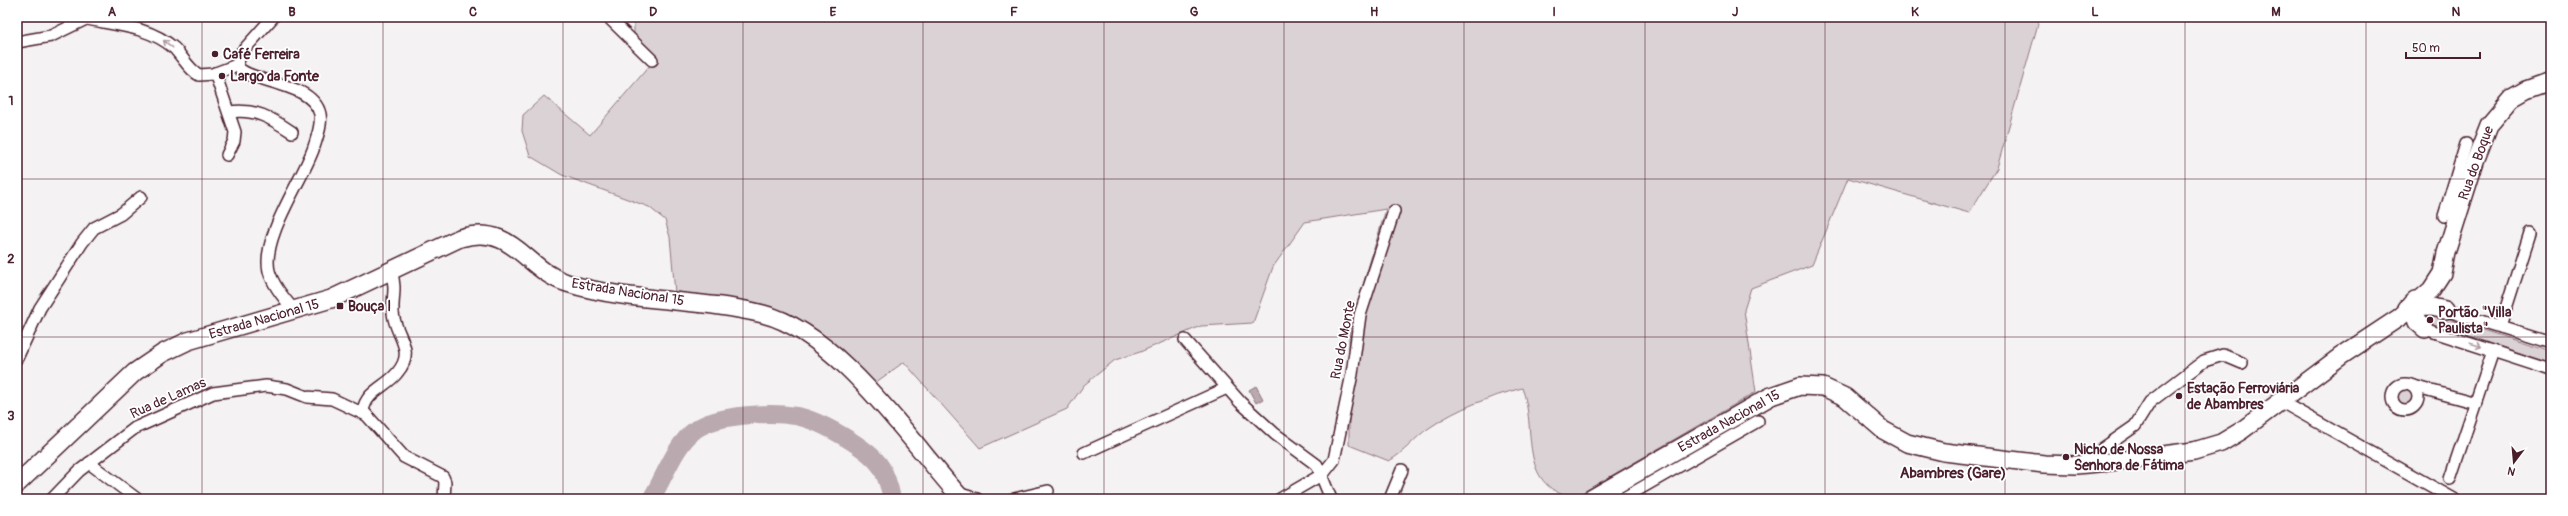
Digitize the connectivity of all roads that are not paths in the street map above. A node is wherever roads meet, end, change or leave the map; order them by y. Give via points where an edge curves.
1 (274, 17) edge
2 (608, 17) edge
3 (89, 18) edge
4 (17, 42) edge
5 (652, 60) dead end
6 (237, 65) junction
7 (215, 73) junction
8 (2551, 81) edge
9 (229, 112) junction
10 (292, 132) dead end
11 (2466, 144) dead end
12 (227, 155) dead end
13 (2468, 160) junction
14 (141, 197) dead end
15 (1394, 211) dead end
16 (2444, 216) dead end
17 (2530, 234) dead end
18 (391, 272) junction
19 (2434, 280) junction
20 (2412, 308) junction
21 (2445, 310) junction
22 (295, 311) junction
23 (2390, 314) junction
24 (2500, 327) junction
25 (2383, 329) junction
26 (2425, 329) junction
27 (1185, 340) dead end
28 (2551, 343) edge
29 (2493, 351) junction
30 (2341, 356) junction
31 (17, 358) edge
32 (2242, 363) dead end
33 (2551, 370) edge
34 (2410, 385) junction
35 (1227, 388) junction
36 (2429, 389) junction
37 (2418, 400) junction
38 (2278, 403) junction
39 (2476, 404) junction
40 (364, 414) junction
41 (1758, 421) dead end
42 (1084, 453) dead end
43 (89, 463) junction
44 (2099, 464) junction
45 (1402, 470) dead end
46 (1322, 474) junction
47 (2450, 478) dead end
48 (17, 484) edge
49 (1048, 491) dead end
50 (959, 496) edge
51 (1598, 497) edge
52 (52, 499) edge
53 (137, 499) edge
54 (444, 499) edge
55 (977, 499) edge
56 (1014, 499) edge
57 (1280, 499) edge
58 (1331, 499) edge
59 (1390, 499) edge
60 (1622, 499) edge
61 (2454, 499) edge

1 - 6 street via 241,53
2 - 5 street
3 - 4 street via 54,35
7 -> 3 street via 202,76 195,72 177,51 156,36 132,27
6 - 7 street
6 - 22 street via 242,72 284,85 302,94 312,102 320,114 320,126 312,152 276,227 269,255 270,275 280,294
7 - 9 street
8 - 13 main road, Rua do Boque via 2521,92 2500,110
9 - 10 street via 259,112
9 - 12 street via 235,136
11 - 13 street
13 - 16 street
13 - 19 main road, Rua do Boque via 2442,273
14 - 31 street via 121,214 94,228 86,238 40,308
15 - 46 street, Rua do Monte via 1360,315 1352,374 1335,455 1332,464
17 - 24 street
18 - 22 main road, Estrada Nacional 15 via 331,300
18 - 40 street via 396,292 393,315 403,342 405,359 396,374 368,399 363,407
18 - 50 main road, Estrada Nacional 15 via 460,238 490,235 509,243 547,273 565,282 624,294 742,309 778,319 816,341 872,392
19 - 20 main road, Rua do Boque
19 - 21 main road via 2437,300
19 - 23 main road, Rua do Boque
20 - 21 main road
20 - 23 main road
20 - 25 main road, Rua do Boque
20 - 26 main road via 2417,322
21 - 24 street
22 - 48 main road, Estrada Nacional 15 via 188,341 150,361 135,372
23 - 30 main road, Rua do Boque
24 - 28 street
25 - 26 main road
25 - 30 main road, Rua do Boque
26 -> 29 street
27 - 35 street
29 - 33 street
29 - 39 street
30 - 38 main road, Rua do Boque
32 - 44 street via 2223,355 2204,361 2150,402 2135,426 2102,449
34 - 36 street
34 - 37 street via 2417,391
34 - 37 street via 2398,386 2392,392 2392,400 2397,407 2405,410 2413,407
35 - 42 street
35 - 46 street via 1257,419 1314,462
36 - 37 street
36 - 39 street
38 - 44 main road, Estrada Nacional 15 via 2236,435 2210,447
38 - 61 street
39 - 47 street
40 - 43 street, Rua de Lamas via 332,399 307,397 279,388 258,386 223,391 203,396 140,424
40 - 54 street via 404,457 443,477
41 - 60 street
43 - 52 street, Rua de Lamas
43 - 53 street
44 - 51 main road, Estrada Nacional 15 via 2044,464 1925,448 1902,441 1888,433 1836,392 1823,387 1805,386 1784,390 1771,396
45 - 59 street
46 - 57 street
46 - 58 street
49 - 56 street
50 - 55 street

